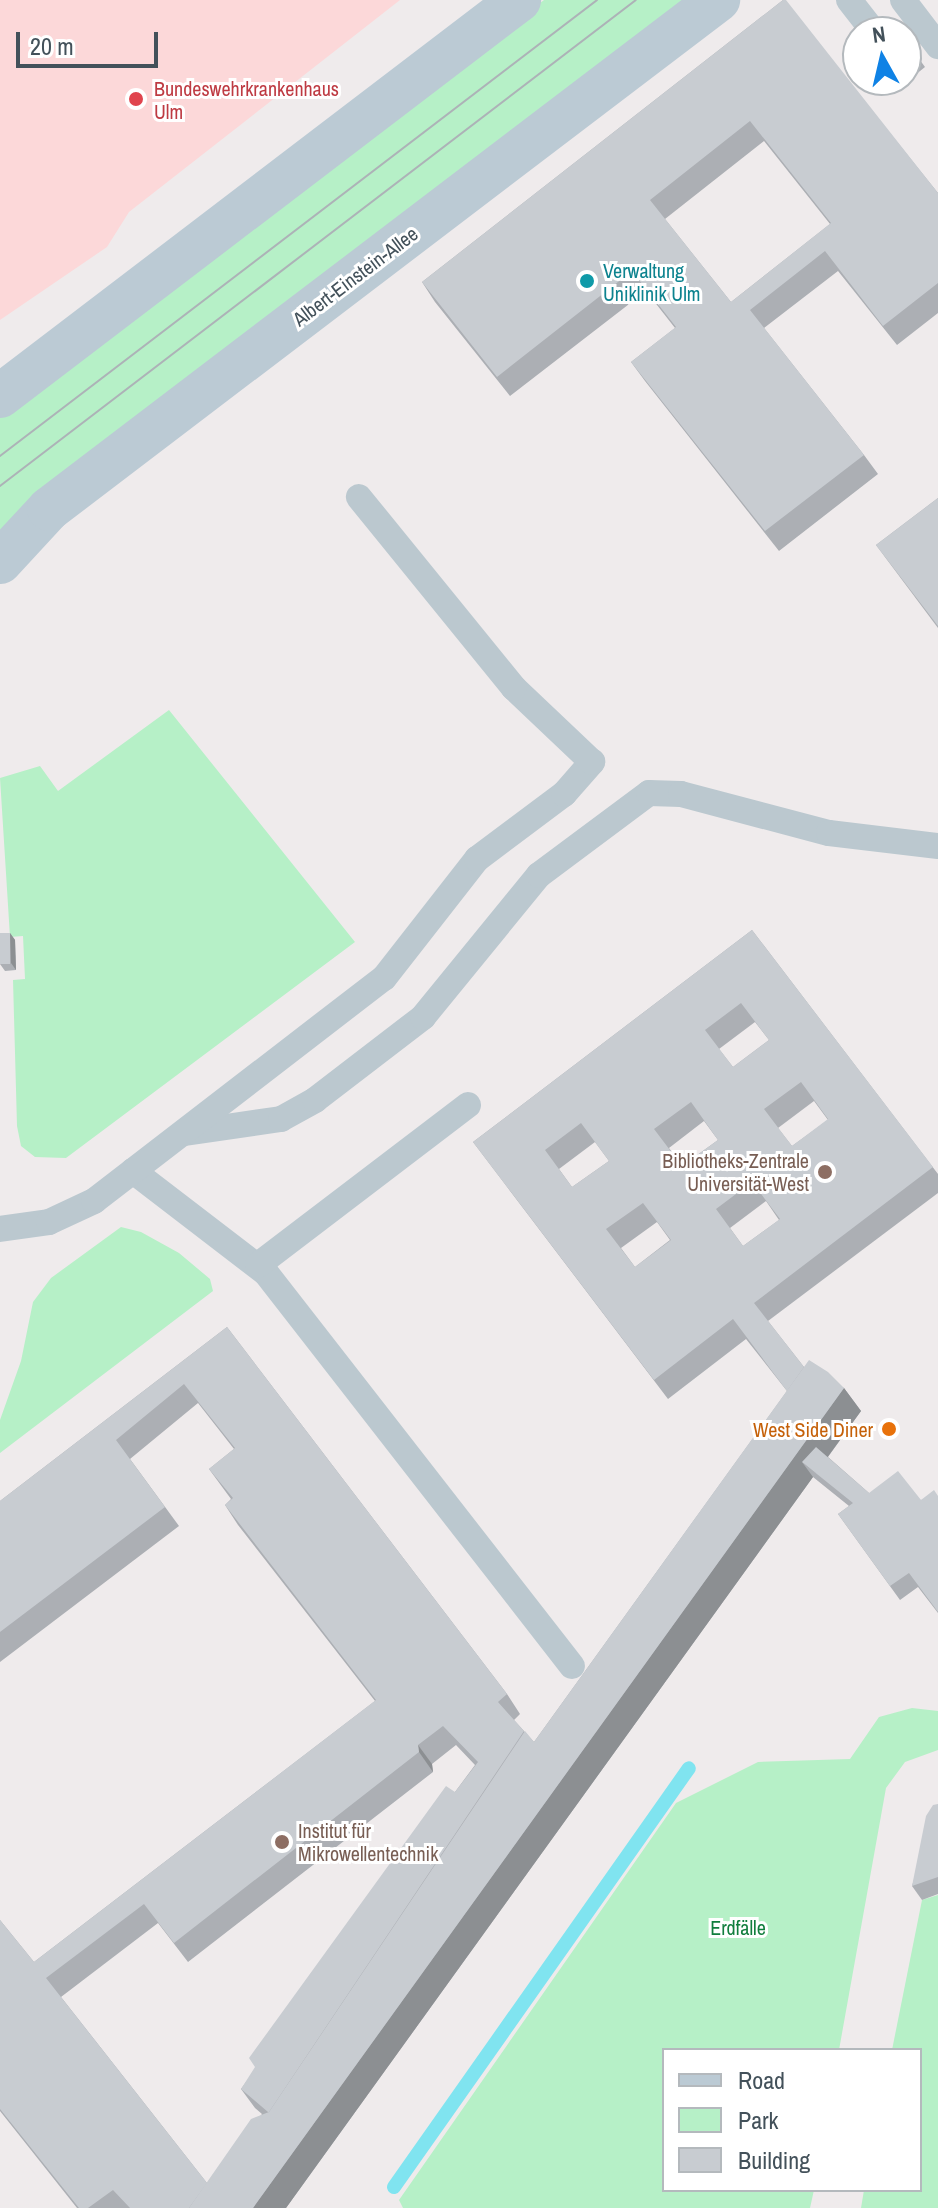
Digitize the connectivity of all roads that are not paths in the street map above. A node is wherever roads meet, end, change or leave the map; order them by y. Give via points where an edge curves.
1 (519, 0) edge
2 (718, 0) edge
3 (849, 0) edge
4 (903, 0) edge
5 (861, 16) edge
6 (938, 46) edge
7 (0, 396) edge
8 (359, 497) dead end
9 (0, 562) edge
10 (938, 846) edge
11 (468, 1105) dead end
12 (180, 1134) junction
13 (133, 1171) junction
14 (0, 1229) edge
15 (258, 1265) junction
16 (572, 1666) dead end

1 - 7 street
2 - 9 street, Albert-Einstein-Allee via 49,509
3 - 5 lane
4 - 6 lane
8 - 12 lane via 514,688 592,762 564,794 477,859 384,978
10 - 12 lane via 829,833 681,794 649,793 539,875 423,1017 315,1100 273,1121
11 - 15 lane
12 - 13 lane
13 - 14 lane via 65,1218
13 - 15 lane
15 - 16 lane

